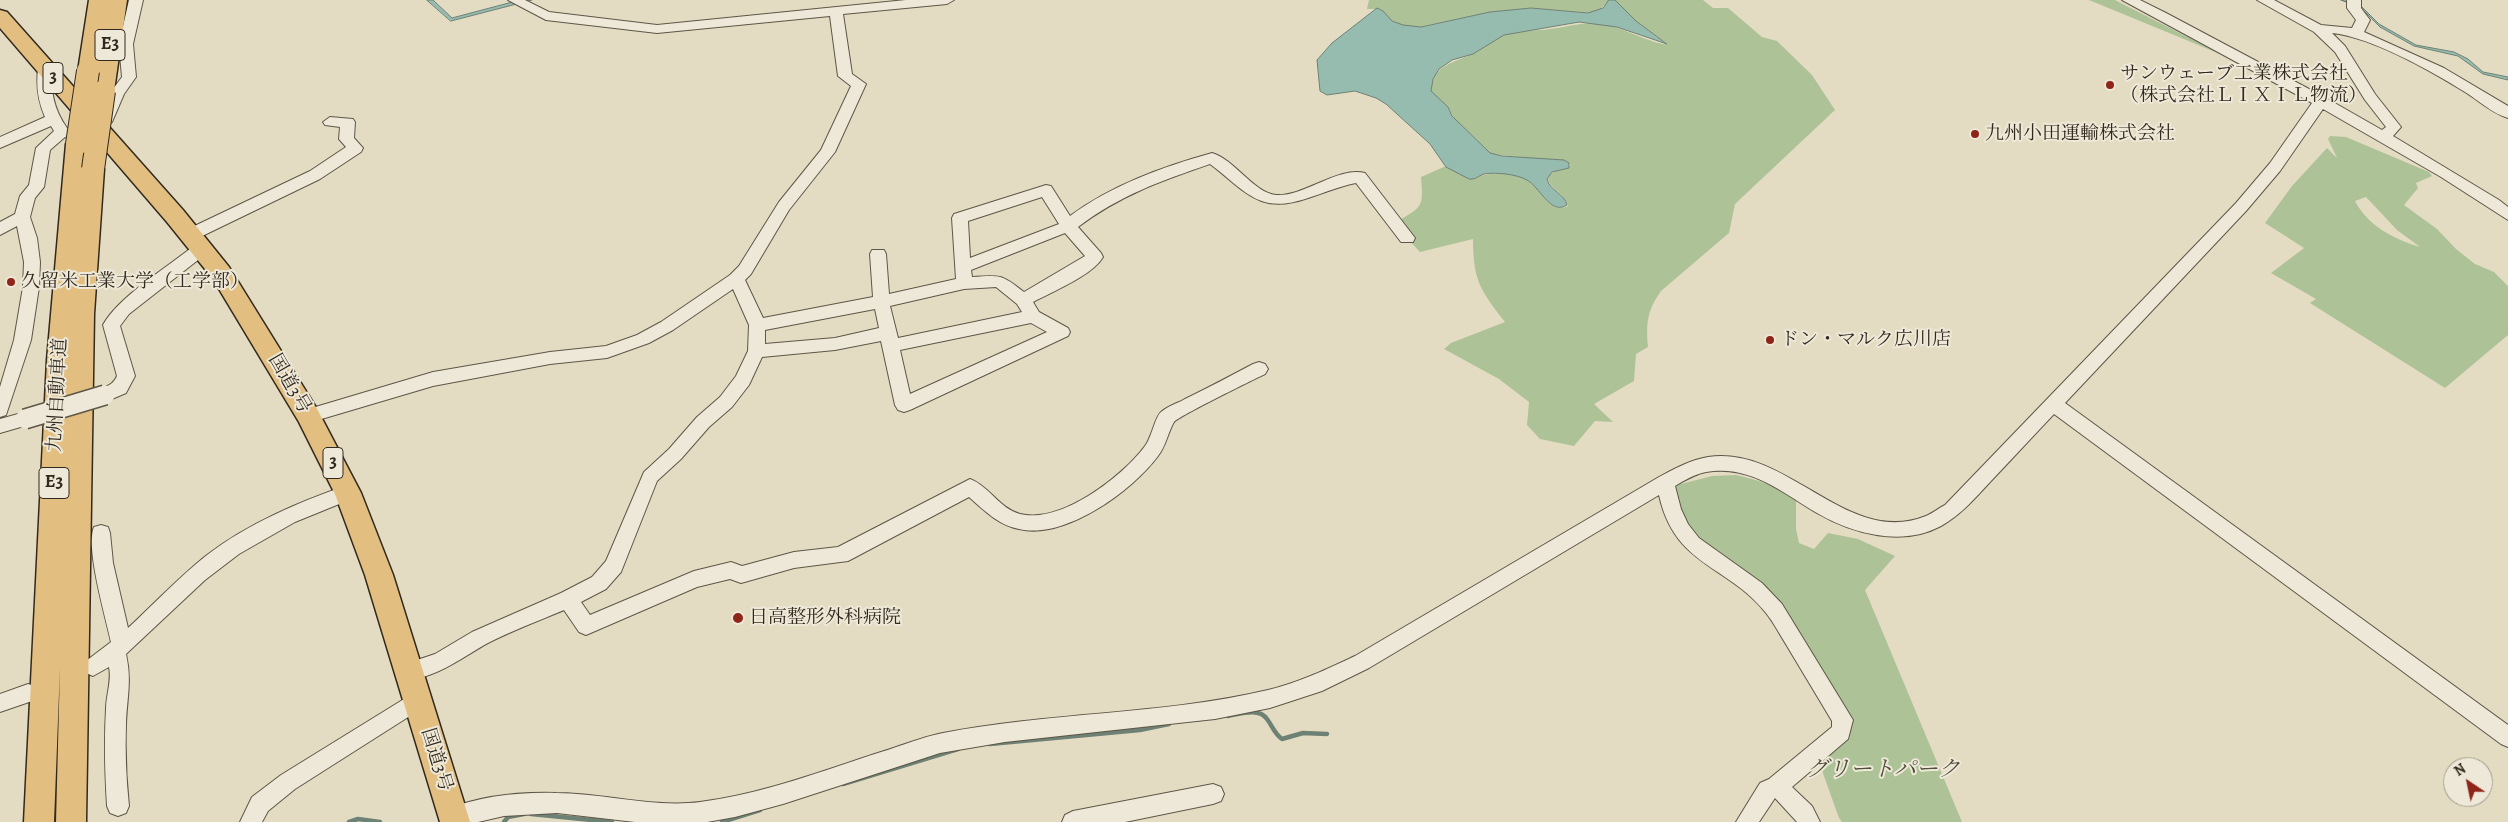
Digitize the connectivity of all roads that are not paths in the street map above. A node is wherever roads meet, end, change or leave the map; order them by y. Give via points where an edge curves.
1 (99, 0) edge
2 (117, 0) edge
3 (136, 0) edge
4 (515, 0) edge
5 (947, 0) edge
6 (2130, 0) edge
7 (2264, 0) edge
8 (2354, 0) edge
9 (836, 10) junction
10 (0, 16) edge
11 (2319, 29) junction
12 (2357, 33) junction
13 (45, 69) junction
14 (2321, 101) junction
15 (2508, 113) edge
16 (52, 120) junction
17 (330, 122) dead end
18 (104, 135) junction
19 (69, 138) junction
20 (2383, 138) junction
21 (0, 143) edge
22 (2508, 215) edge
23 (22, 217) junction
24 (1068, 226) junction
25 (0, 229) edge
26 (1407, 238) dead end
27 (196, 242) junction
28 (878, 254) dead end
29 (963, 275) junction
30 (736, 279) junction
31 (1023, 300) junction
32 (881, 302) junction
33 (1033, 316) junction
34 (757, 325) junction
35 (888, 340) junction
36 (756, 351) junction
37 (1260, 369) dead end
38 (2053, 404) junction
39 (0, 410) edge
40 (308, 416) junction
41 (0, 426) edge
42 (1665, 482) junction
43 (348, 493) junction
44 (101, 533) dead end
45 (568, 599) junction
46 (119, 649) junction
47 (93, 667) dead end
48 (410, 671) junction
49 (28, 693) dead end
50 (417, 700) junction
51 (0, 703) edge
52 (2508, 737) edge
53 (1777, 786) junction
54 (1213, 794) dead end
55 (118, 806) dead end
56 (454, 819) edge
57 (40, 822) edge
58 (71, 822) edge
59 (250, 822) edge
60 (1073, 822) edge
61 (1747, 822) edge
62 (1809, 822) edge

1 - 19 highway, 九州自動車道 / E3, bridge via 88,71
2 - 58 highway, 九州自動車道 / E3, bridge via 93,169 82,314
3 - 18 street via 126,44 129,77 117,93
4 - 9 street via 546,16 657,29
5 - 9 street
6 - 14 street via 2221,44
7 - 11 street
8 - 12 street via 2354,8 2363,20
9 - 30 street via 845,76 859,84 828,152 784,206 745,270
10 - 13 highway, 国道3号 / 3
11 - 12 street via 2336,28
11 - 20 street via 2340,49 2370,97 2394,127
12 - 15 street via 2443,71
13 - 16 street via 45,103
13 - 18 highway, 国道3号 / 3
14 - 20 street
14 - 38 street via 2275,167 2241,207
16 - 19 street
16 - 21 street
17 - 27 street via 348,122 346,139 356,148 315,175
18 - 19 street
18 - 27 highway, 国道3号 / 3
19 - 23 street via 43,148 36,187 28,196
19 - 57 highway, 九州自動車道 / E3
20 - 22 street via 2461,181
23 - 25 street
23 - 39 street via 28,228 32,255 29,304 18,359
24 - 26 street via 1097,204 1136,184 1212,158 1270,200 1284,200 1347,178 1360,177
24 - 29 street
24 - 29 street via 1046,190 960,218
24 - 31 street via 1095,257
27 - 40 highway, 国道3号 / 3 via 221,273
27 - 41 street, bridge via 111,325 126,376 120,388
28 - 32 street
29 - 31 street via 999,281
29 - 32 street via 927,293
30 - 34 street
30 - 40 street via 667,326 607,352 550,358 433,379
31 - 33 street
32 - 34 street
32 - 35 street
33 - 35 street
33 - 35 street via 1062,332 904,405
34 - 36 street
35 - 36 street
36 - 45 street via 743,380 726,402 650,477 614,566 599,583
37 - 45 street via 1167,416 1164,430 1152,451 1131,474 1088,504 1051,522 1020,522 1002,513 970,487 841,555 794,560 741,575 731,570 694,579 586,626
38 - 42 street via 1952,510 1928,523 1900,529 1870,526 1842,517 1788,482 1763,471 1732,464 1705,465
38 - 52 street
40 - 43 highway, 国道3号 / 3
42 - 53 street via 1668,504 1676,525 1689,542 1755,587 1773,608 1843,720 1841,732
42 - 56 street via 1362,662 1315,684 1270,699 1215,710 1005,732 940,743 783,794 698,813 657,814 557,803 504,806
43 - 46 street via 257,533 229,551 199,573
43 - 48 highway, 国道3号 / 3
44 - 46 street via 103,563
45 - 48 street via 479,638 441,661
46 - 47 street
46 - 55 street via 121,675 114,754
48 - 50 highway, 国道3号 / 3
49 - 51 street
50 - 56 highway, 国道3号 / 3
50 - 59 street via 288,782 260,804
53 - 61 street via 1768,790
53 - 62 street
54 - 60 street

